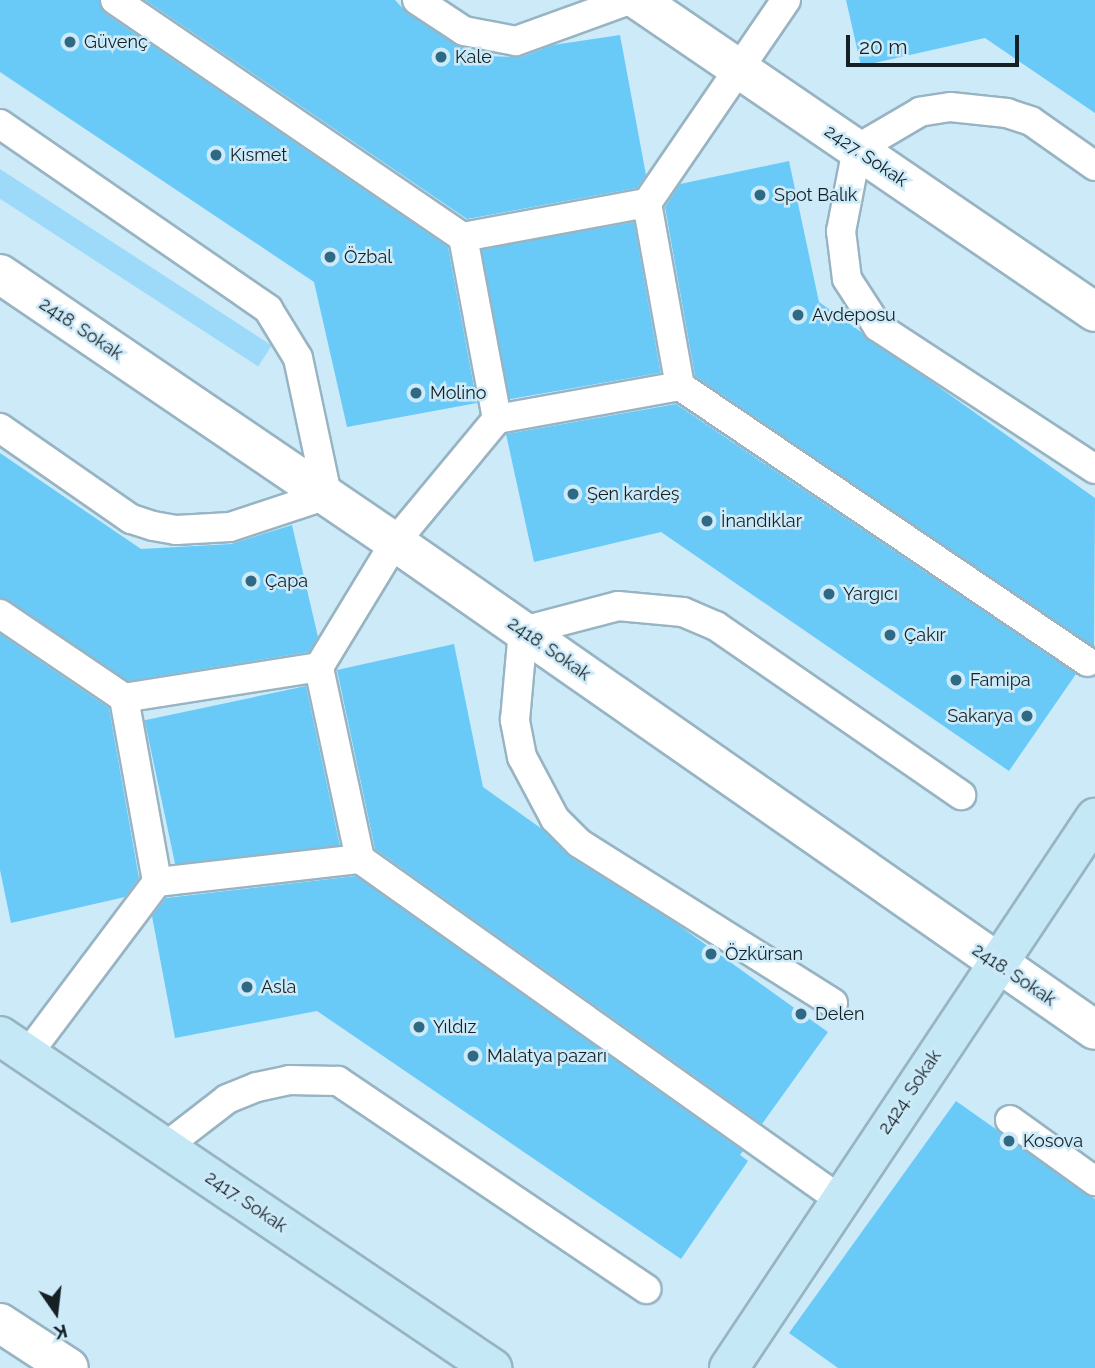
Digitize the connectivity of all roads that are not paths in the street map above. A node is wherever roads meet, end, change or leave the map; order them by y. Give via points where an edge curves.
1 (115, 0) edge
2 (417, 0) edge
3 (629, 0) edge
4 (638, 0) edge
5 (786, 0) edge
6 (738, 68) junction
7 (0, 124) edge
8 (856, 149) junction
9 (1095, 166) edge
10 (647, 203) junction
11 (463, 237) junction
12 (0, 274) edge
13 (1095, 312) edge
14 (680, 386) junction
15 (496, 419) junction
16 (0, 428) edge
17 (1095, 469) edge
18 (327, 495) junction
19 (395, 542) junction
20 (0, 614) edge
21 (523, 631) junction
22 (1087, 662) dead end
23 (319, 667) junction
24 (124, 698) junction
25 (961, 795) dead end
26 (1095, 818) edge
27 (360, 859) junction
28 (157, 882) junction
29 (997, 964) junction
30 (833, 1003) dead end
31 (1095, 1030) edge
32 (13, 1045) edge
33 (1010, 1120) dead end
34 (165, 1147) junction
35 (1095, 1181) edge
36 (839, 1199) junction
37 (646, 1289) dead end
38 (0, 1323) edge
39 (69, 1368) edge
40 (492, 1368) edge
41 (729, 1368) edge

1 - 11 lane
2 - 3 lane via 464,32 516,41
4 - 6 street, 2427. Sokak
5 - 6 lane
6 - 8 street, 2427. Sokak
6 - 10 lane
7 - 18 lane via 268,309 298,358
8 - 9 lane via 919,113 981,107 1031,121
8 - 13 street, 2427. Sokak
8 - 17 lane via 841,243 847,279 860,305 878,327
10 - 11 lane
10 - 14 lane
11 - 15 lane
12 - 18 street, 2418. Sokak
14 - 15 lane
14 - 22 lane
15 - 19 lane
16 - 18 lane via 131,519 153,526 176,530 230,527
18 - 19 street, 2418. Sokak
19 - 21 street, 2418. Sokak
19 - 23 lane
20 - 24 lane
21 - 25 lane via 618,606 683,612 716,626
21 - 29 street, 2418. Sokak
21 - 30 lane via 515,720 522,757 555,819 579,843
23 - 24 lane
23 - 27 lane
24 - 28 lane
26 - 29 street, 2424. Sokak
27 - 28 lane
27 - 36 lane
28 - 32 lane
29 - 31 street, 2418. Sokak
29 - 36 street, 2424. Sokak
32 - 34 street, 2417. Sokak
33 - 35 lane
34 - 37 lane via 226,1099 257,1087 289,1080 338,1081
34 - 40 street, 2417. Sokak
36 - 41 street, 2424. Sokak
38 - 39 street

